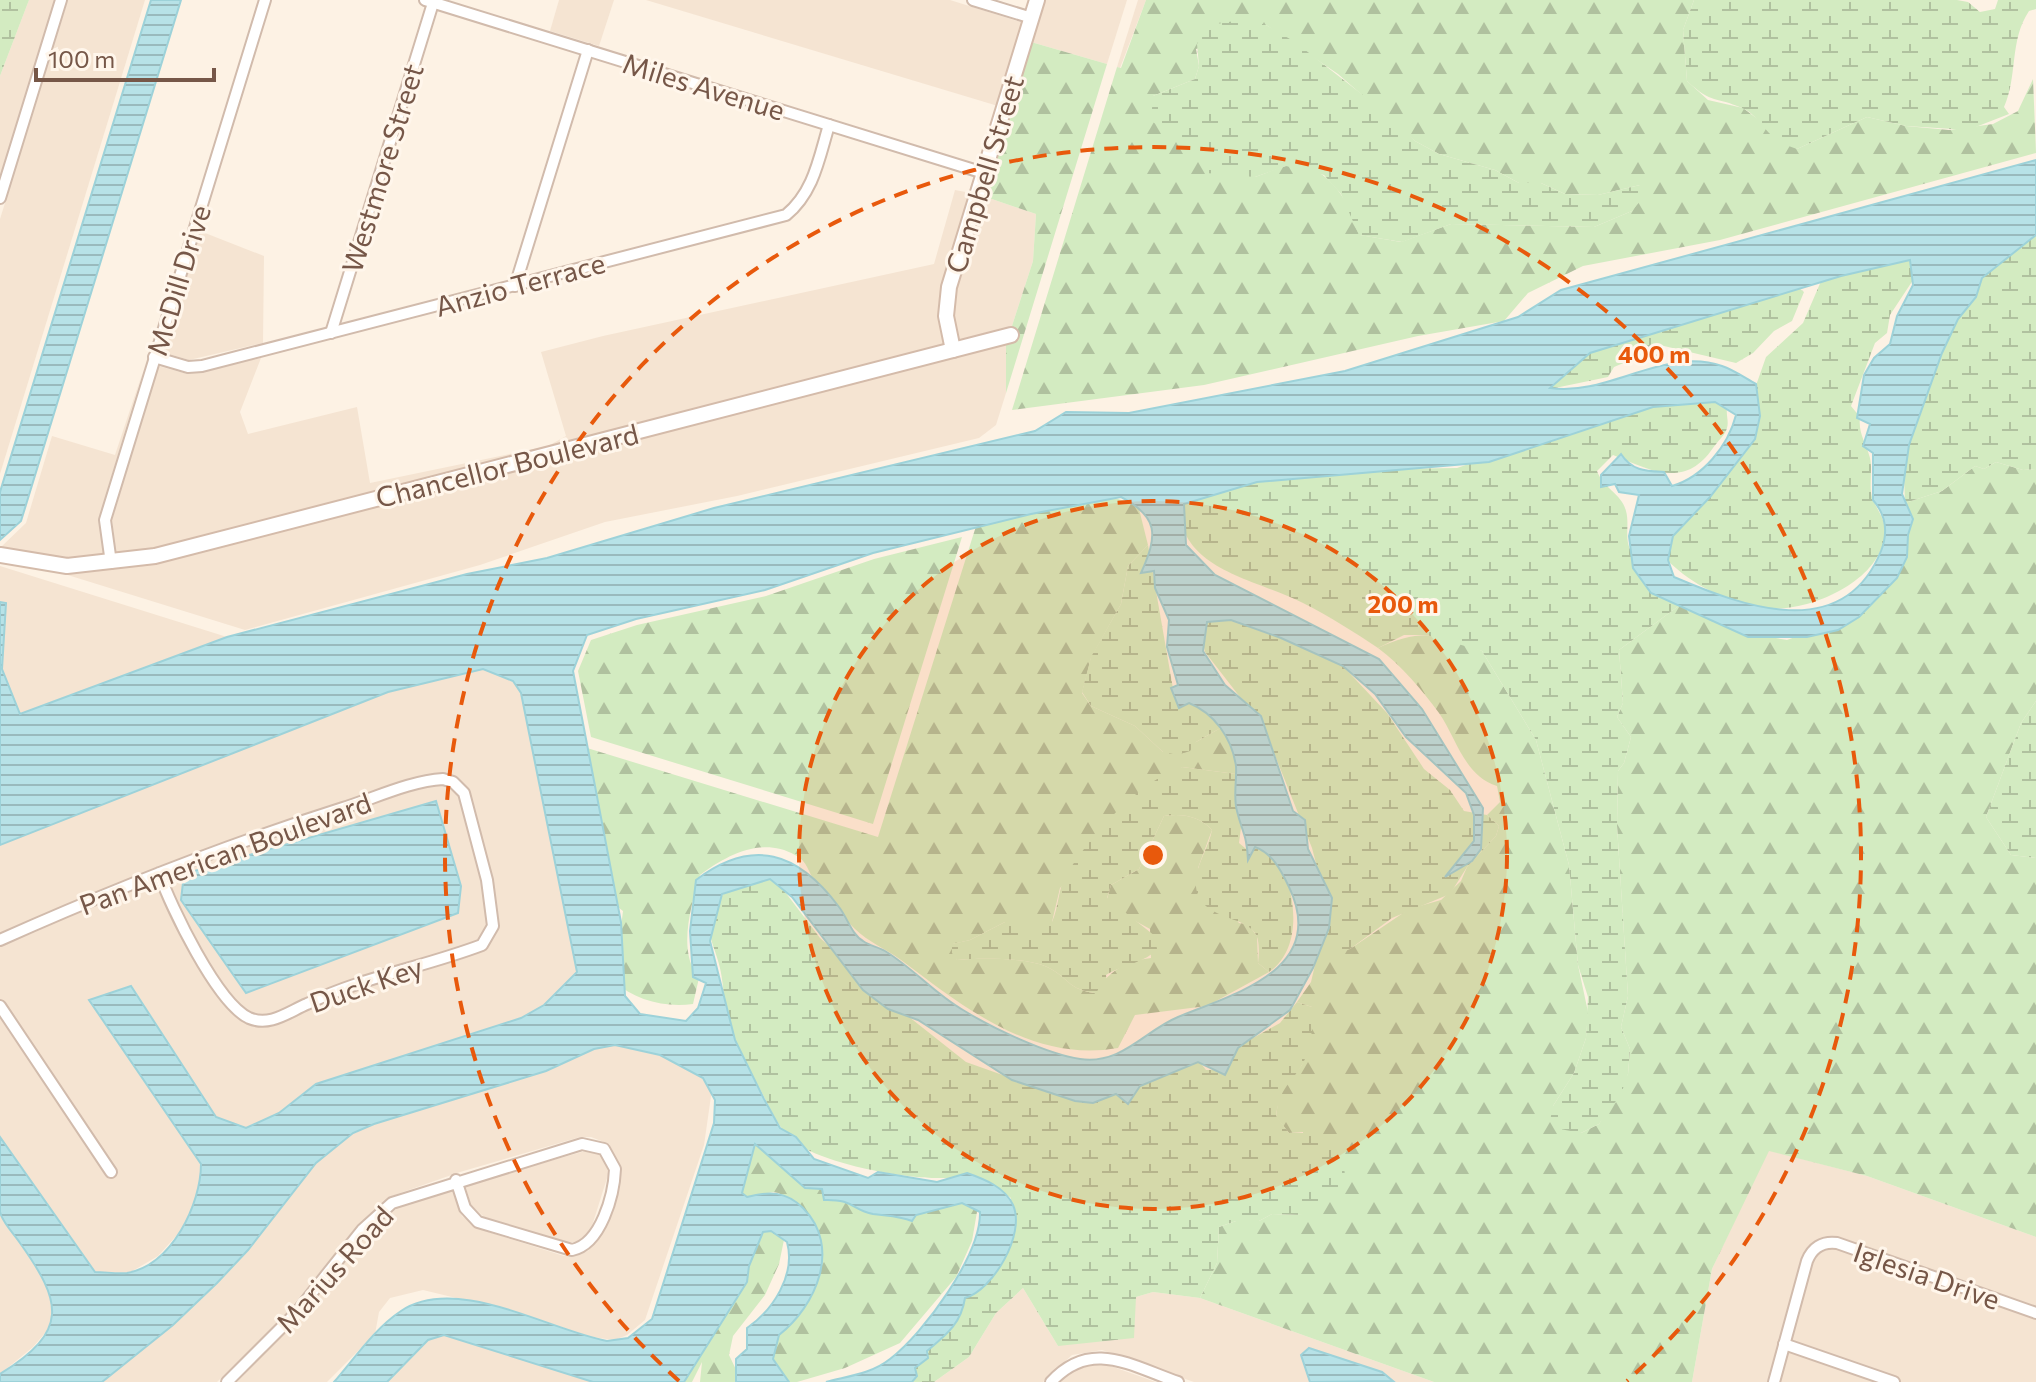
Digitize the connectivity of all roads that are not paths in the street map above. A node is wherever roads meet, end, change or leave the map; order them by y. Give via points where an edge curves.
1 (61, 0) edge
2 (265, 0) edge
3 (973, 0) edge
4 (1037, 0) edge
5 (429, 1) edge
6 (1032, 18) junction
7 (588, 50) junction
8 (829, 125) junction
9 (984, 173) junction
10 (0, 198) edge
11 (515, 286) junction
12 (331, 333) junction
13 (1011, 335) dead end
14 (953, 350) junction
15 (154, 357) junction
16 (0, 555) edge
17 (111, 563) junction
18 (453, 782) joint
19 (159, 873) junction
20 (0, 940) edge
21 (0, 1006) edge
22 (111, 1172) dead end
23 (456, 1180) junction
24 (2036, 1313) edge
25 (1784, 1344) junction
26 (227, 1382) edge
27 (1051, 1382) edge
28 (1178, 1382) edge
29 (1774, 1382) edge
30 (1894, 1382) edge

1 - 10 street
2 - 15 street, McDill Drive
3 - 6 street
4 - 6 street, Campbell Street
5 - 7 street, Miles Avenue
5 - 12 street, Westmore Street
6 - 9 street, Campbell Street
7 - 8 street, Miles Avenue
7 - 11 street
8 - 9 street, Miles Avenue
8 - 11 street, Anzio Terrace via 810,187 786,215
9 - 14 street, Campbell Street via 949,287 946,316
11 - 12 street, Anzio Terrace
12 - 15 street, Anzio Terrace via 202,366
13 - 14 street, Chancellor Boulevard
14 - 17 street, Chancellor Boulevard via 155,556
15 - 17 street, McDill Drive via 105,520
16 - 17 street, Chancellor Boulevard via 67,566
18 - 19 street, Pan American Boulevard via 432,780
18 - 19 street, Duck Key via 467,799 491,900 493,926 482,945 331,994 273,1020 257,1020 236,1009 181,926
19 - 20 street, Pan American Boulevard
21 - 22 street
23 - 23 street, Marius Road via 465,1208 478,1222 572,1250 596,1234 615,1169 604,1149 582,1144
23 - 26 street, Marius Road via 405,1196 374,1216 296,1313
24 - 25 street, Iglesia Drive via 1830,1242 1808,1258
25 - 29 street, Iglesia Drive
25 - 30 street
27 - 28 street via 1074,1362 1101,1357

